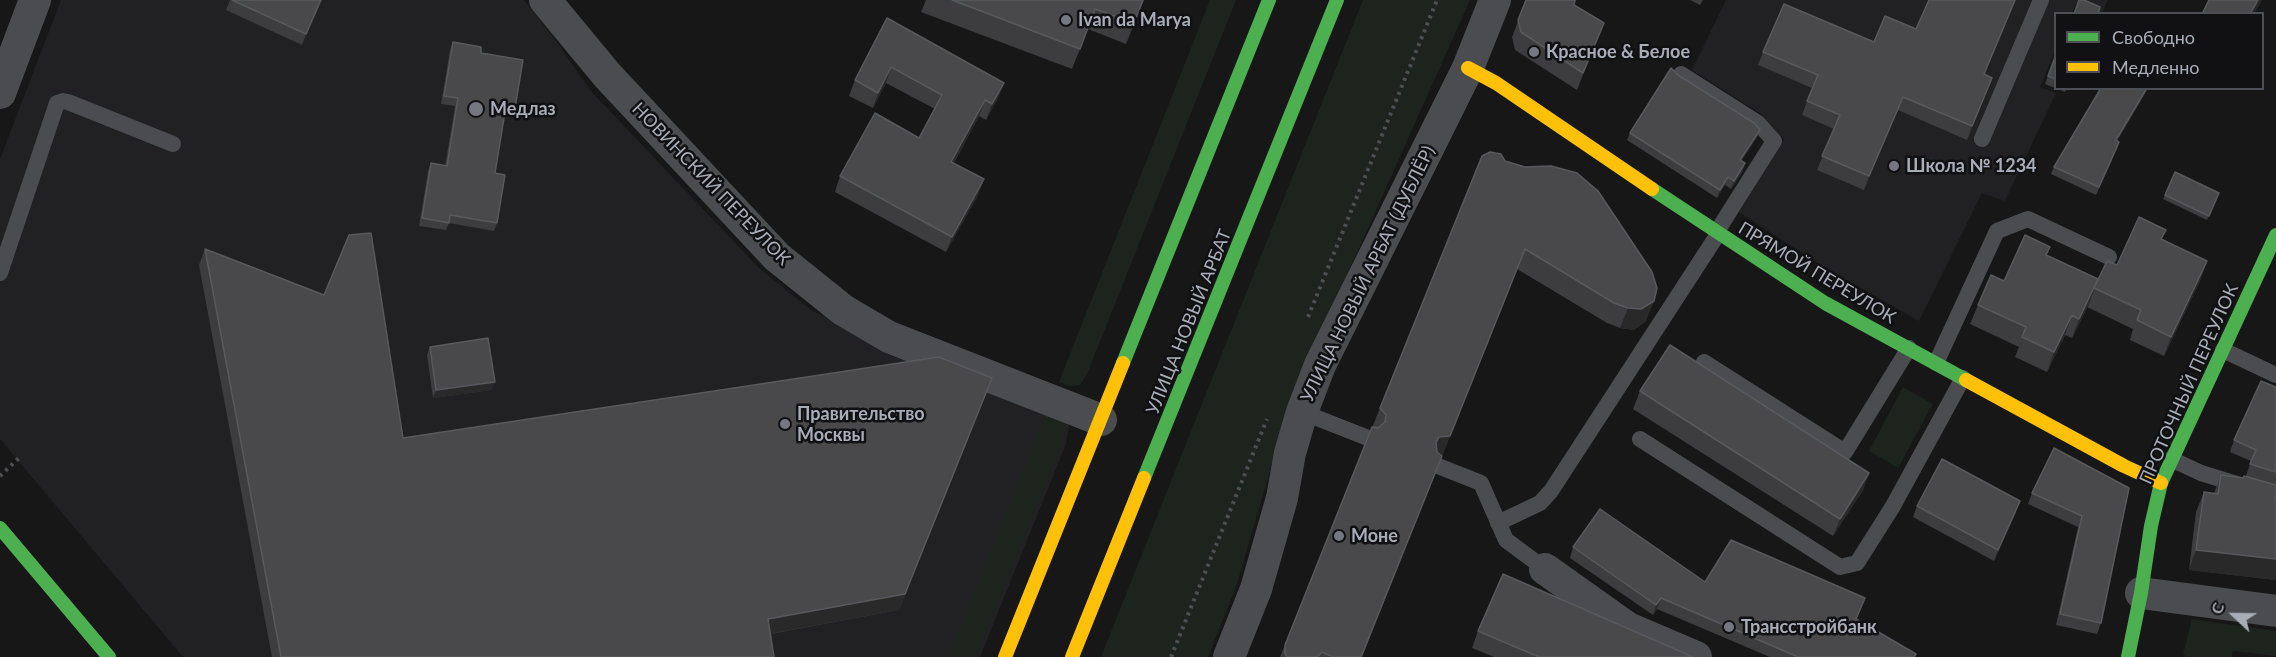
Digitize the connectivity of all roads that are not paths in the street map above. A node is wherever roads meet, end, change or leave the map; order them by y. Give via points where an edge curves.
1 (35, 0) edge
2 (545, 0) edge
3 (1269, 0) edge
4 (1337, 0) edge
5 (1495, 0) edge
6 (2041, 0) edge
7 (1468, 68) junction
8 (1681, 74) edge
9 (0, 93) edge
10 (1982, 139) dead end
11 (173, 144) dead end
12 (1717, 234) junction
13 (2276, 236) edge
14 (2109, 257) dead end
15 (0, 273) edge
16 (1909, 348) junction
17 (2223, 350) junction
18 (1704, 362) dead end
19 (1936, 363) junction
20 (2276, 375) edge
21 (1963, 378) junction
22 (1302, 412) junction
23 (1101, 420) junction
24 (1368, 438) edge
25 (1640, 439) dead end
26 (2171, 459) junction
27 (1438, 466) edge
28 (2161, 483) junction
29 (2276, 496) edge
30 (1498, 523) junction
31 (0, 528) edge
32 (1545, 569) joint
33 (2141, 593) junction
34 (2276, 611) edge
35 (109, 657) edge
36 (1005, 657) edge
37 (1072, 657) edge
38 (1229, 657) edge
39 (1696, 657) edge
40 (2127, 657) edge

1 - 9 street
2 - 23 street, НОВИНСКИЙ ПЕРЕУЛОК via 608,75 777,257 843,310 890,336
3 - 23 main road
4 - 37 main road, УЛИЦА НОВЫЙ АРБАТ
5 - 7 street, УЛИЦА НОВЫЙ АРБАТ (ДУБЛЁР)
6 - 10 lane
7 - 12 main road, ПРЯМОЙ ПЕРЕУЛОК
7 - 22 street, УЛИЦА НОВЫЙ АРБАТ (ДУБЛЁР) via 1320,365
8 - 12 lane via 1758,123 1774,141
11 - 15 lane via 63,100 57,103
12 - 16 main road, ПРЯМОЙ ПЕРЕУЛОК via 1825,303
12 - 30 lane via 1551,491 1540,503
13 - 17 main road, ПРОТОЧНЫЙ ПЕРЕУЛОК
14 - 19 lane via 2028,219 1997,231
16 - 18 lane via 1845,452
16 - 19 main road, ПРЯМОЙ ПЕРЕУЛОК
17 - 20 lane
17 - 26 main road, ПРОТОЧНЫЙ ПЕРЕУЛОК
19 - 21 main road, ПРЯМОЙ ПЕРЕУЛОК
21 - 25 lane via 1857,563 1840,567
21 - 28 main road, ПРЯМОЙ ПЕРЕУЛОК
22 - 24 lane
22 - 38 street, УЛИЦА НОВЫЙ АРБАТ (ДУБЛЁР) via 1256,589
23 - 36 main road
26 - 28 main road, ПРОТОЧНЫЙ ПЕРЕУЛОК
26 - 29 lane
27 - 30 lane via 1481,483
28 - 33 main road, ПРОТОЧНЫЙ ПЕРЕУЛОК
30 - 32 lane via 1506,540
31 - 35 main road
32 - 39 street via 1628,628
33 - 34 street
33 - 40 main road, ПРОТОЧНЫЙ ПЕРЕУЛОК

